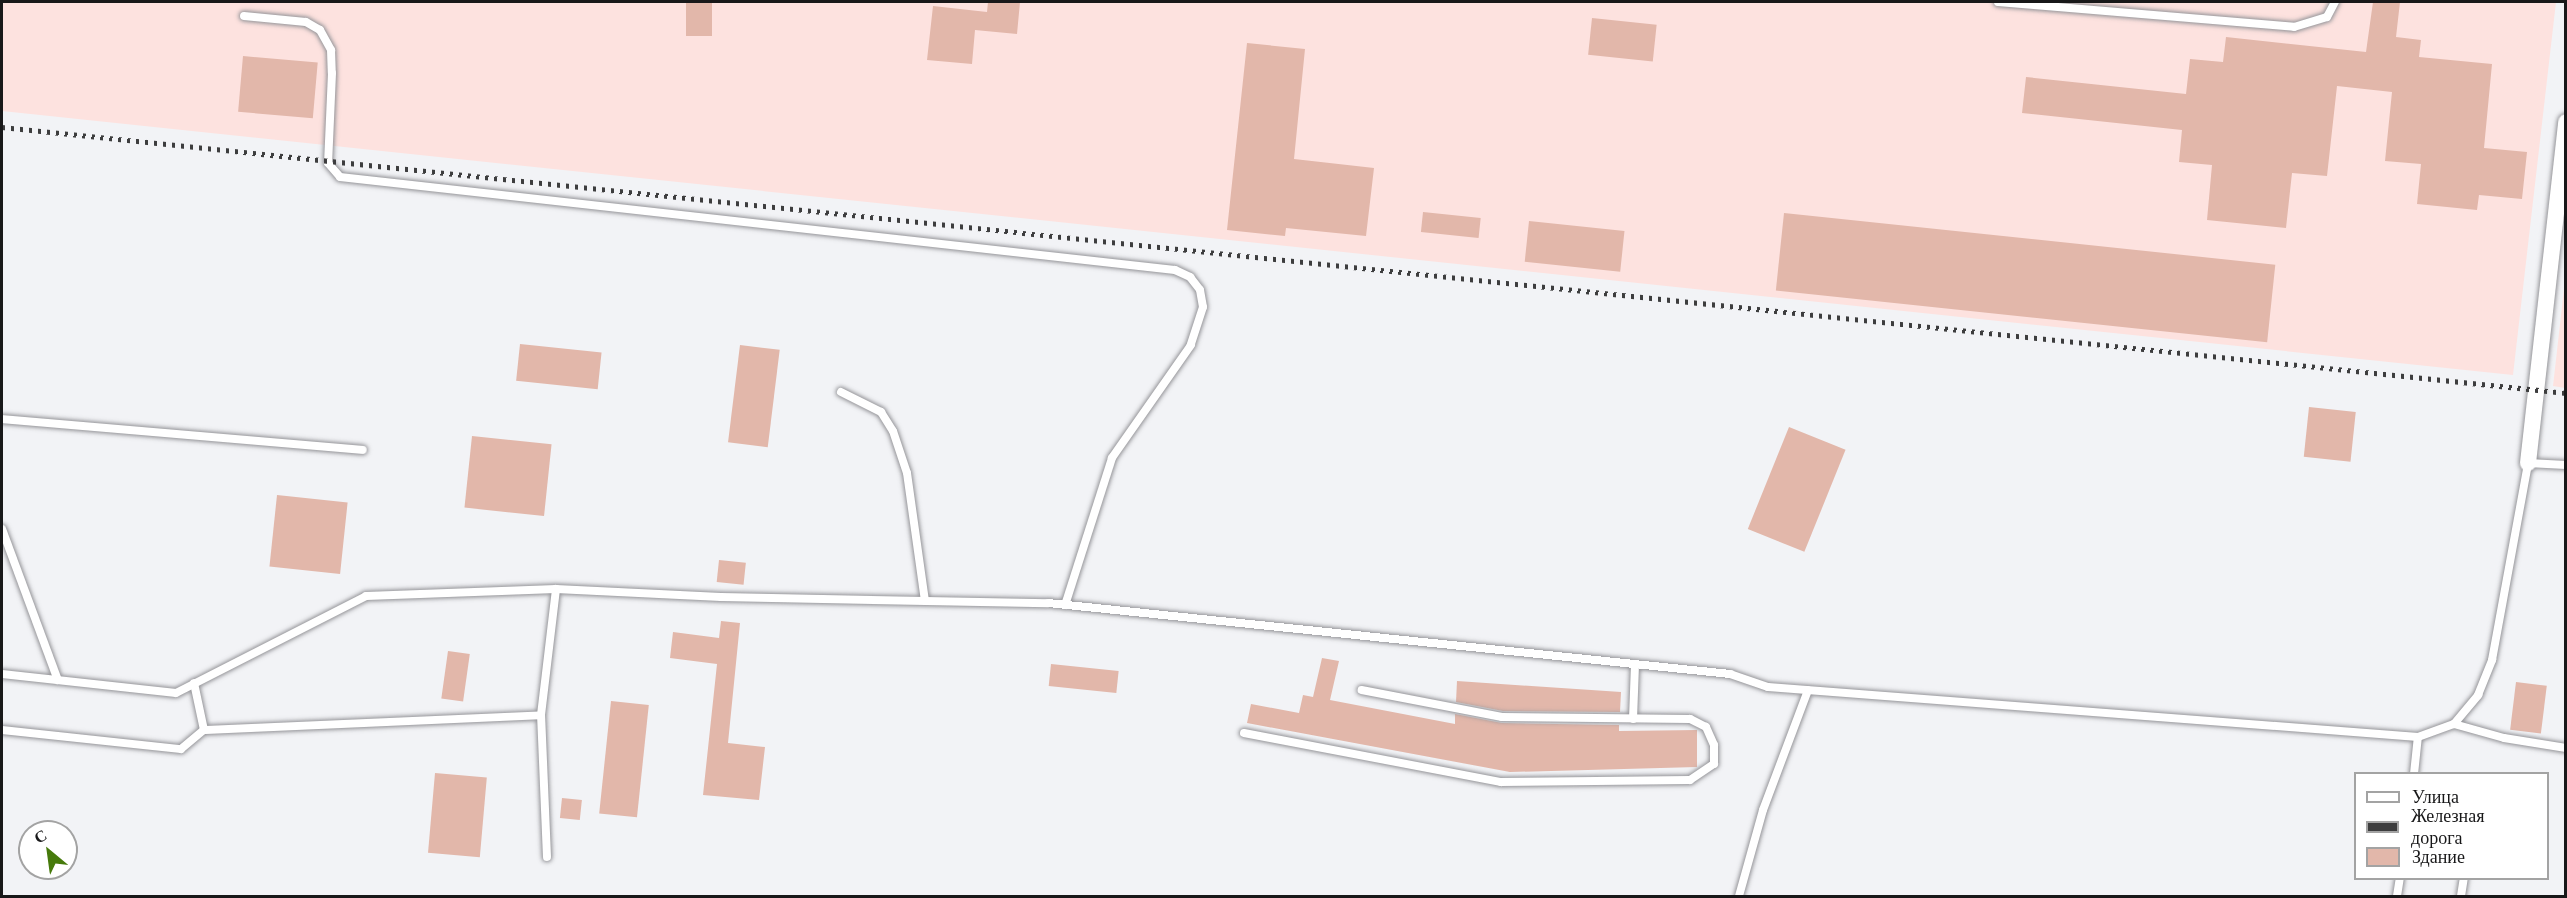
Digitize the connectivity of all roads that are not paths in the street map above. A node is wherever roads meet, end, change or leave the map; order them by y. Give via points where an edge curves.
1 (1998, 2) edge
2 (2335, 2) edge
3 (243, 16) dead end
4 (2565, 122) edge
5 (841, 392) dead end
6 (2, 419) edge
7 (363, 450) dead end
8 (2528, 463) junction
9 (2565, 465) edge
10 (2, 529) edge
11 (556, 589) junction
12 (925, 601) junction
13 (1065, 605) junction
14 (1635, 664) junction
15 (2, 674) edge
16 (58, 680) junction
17 (194, 683) junction
18 (1362, 690) dead end
19 (1808, 690) junction
20 (541, 715) junction
21 (1634, 719) junction
22 (2454, 724) junction
23 (2, 730) edge
24 (204, 730) junction
25 (1244, 733) dead end
26 (2418, 737) junction
27 (2565, 748) edge
28 (2414, 772) edge
29 (547, 857) dead end
30 (2400, 880) edge
31 (2464, 880) edge
32 (1738, 897) edge
33 (2397, 897) edge
34 (2461, 897) edge

1 - 2 lane via 2294,27 2327,17
3 - 13 lane via 306,22 320,30 331,50 332,61 328,162 340,177 1175,270 1190,276 1200,290 1203,307 1191,345 1112,458
4 - 8 street
5 - 12 lane via 881,412 892,431 908,473
6 - 7 lane
8 - 9 lane
8 - 22 lane via 2492,660 2478,695
10 - 16 lane
11 - 12 lane
11 - 17 lane via 366,596
11 - 20 lane
12 - 13 lane
13 - 14 lane
14 - 19 lane via 1730,674 1768,687
14 - 21 lane
15 - 16 lane
16 - 17 lane via 176,693
17 - 24 lane
18 - 21 lane via 1502,717
19 - 26 lane
19 - 32 lane via 1763,810
20 - 24 lane
20 - 29 lane
21 - 25 lane via 1690,719 1706,727 1714,746 1714,764 1690,780 1501,782
22 - 26 lane
22 - 27 lane via 2504,738
23 - 24 lane via 180,749
26 - 28 lane
30 - 33 lane
31 - 34 lane

